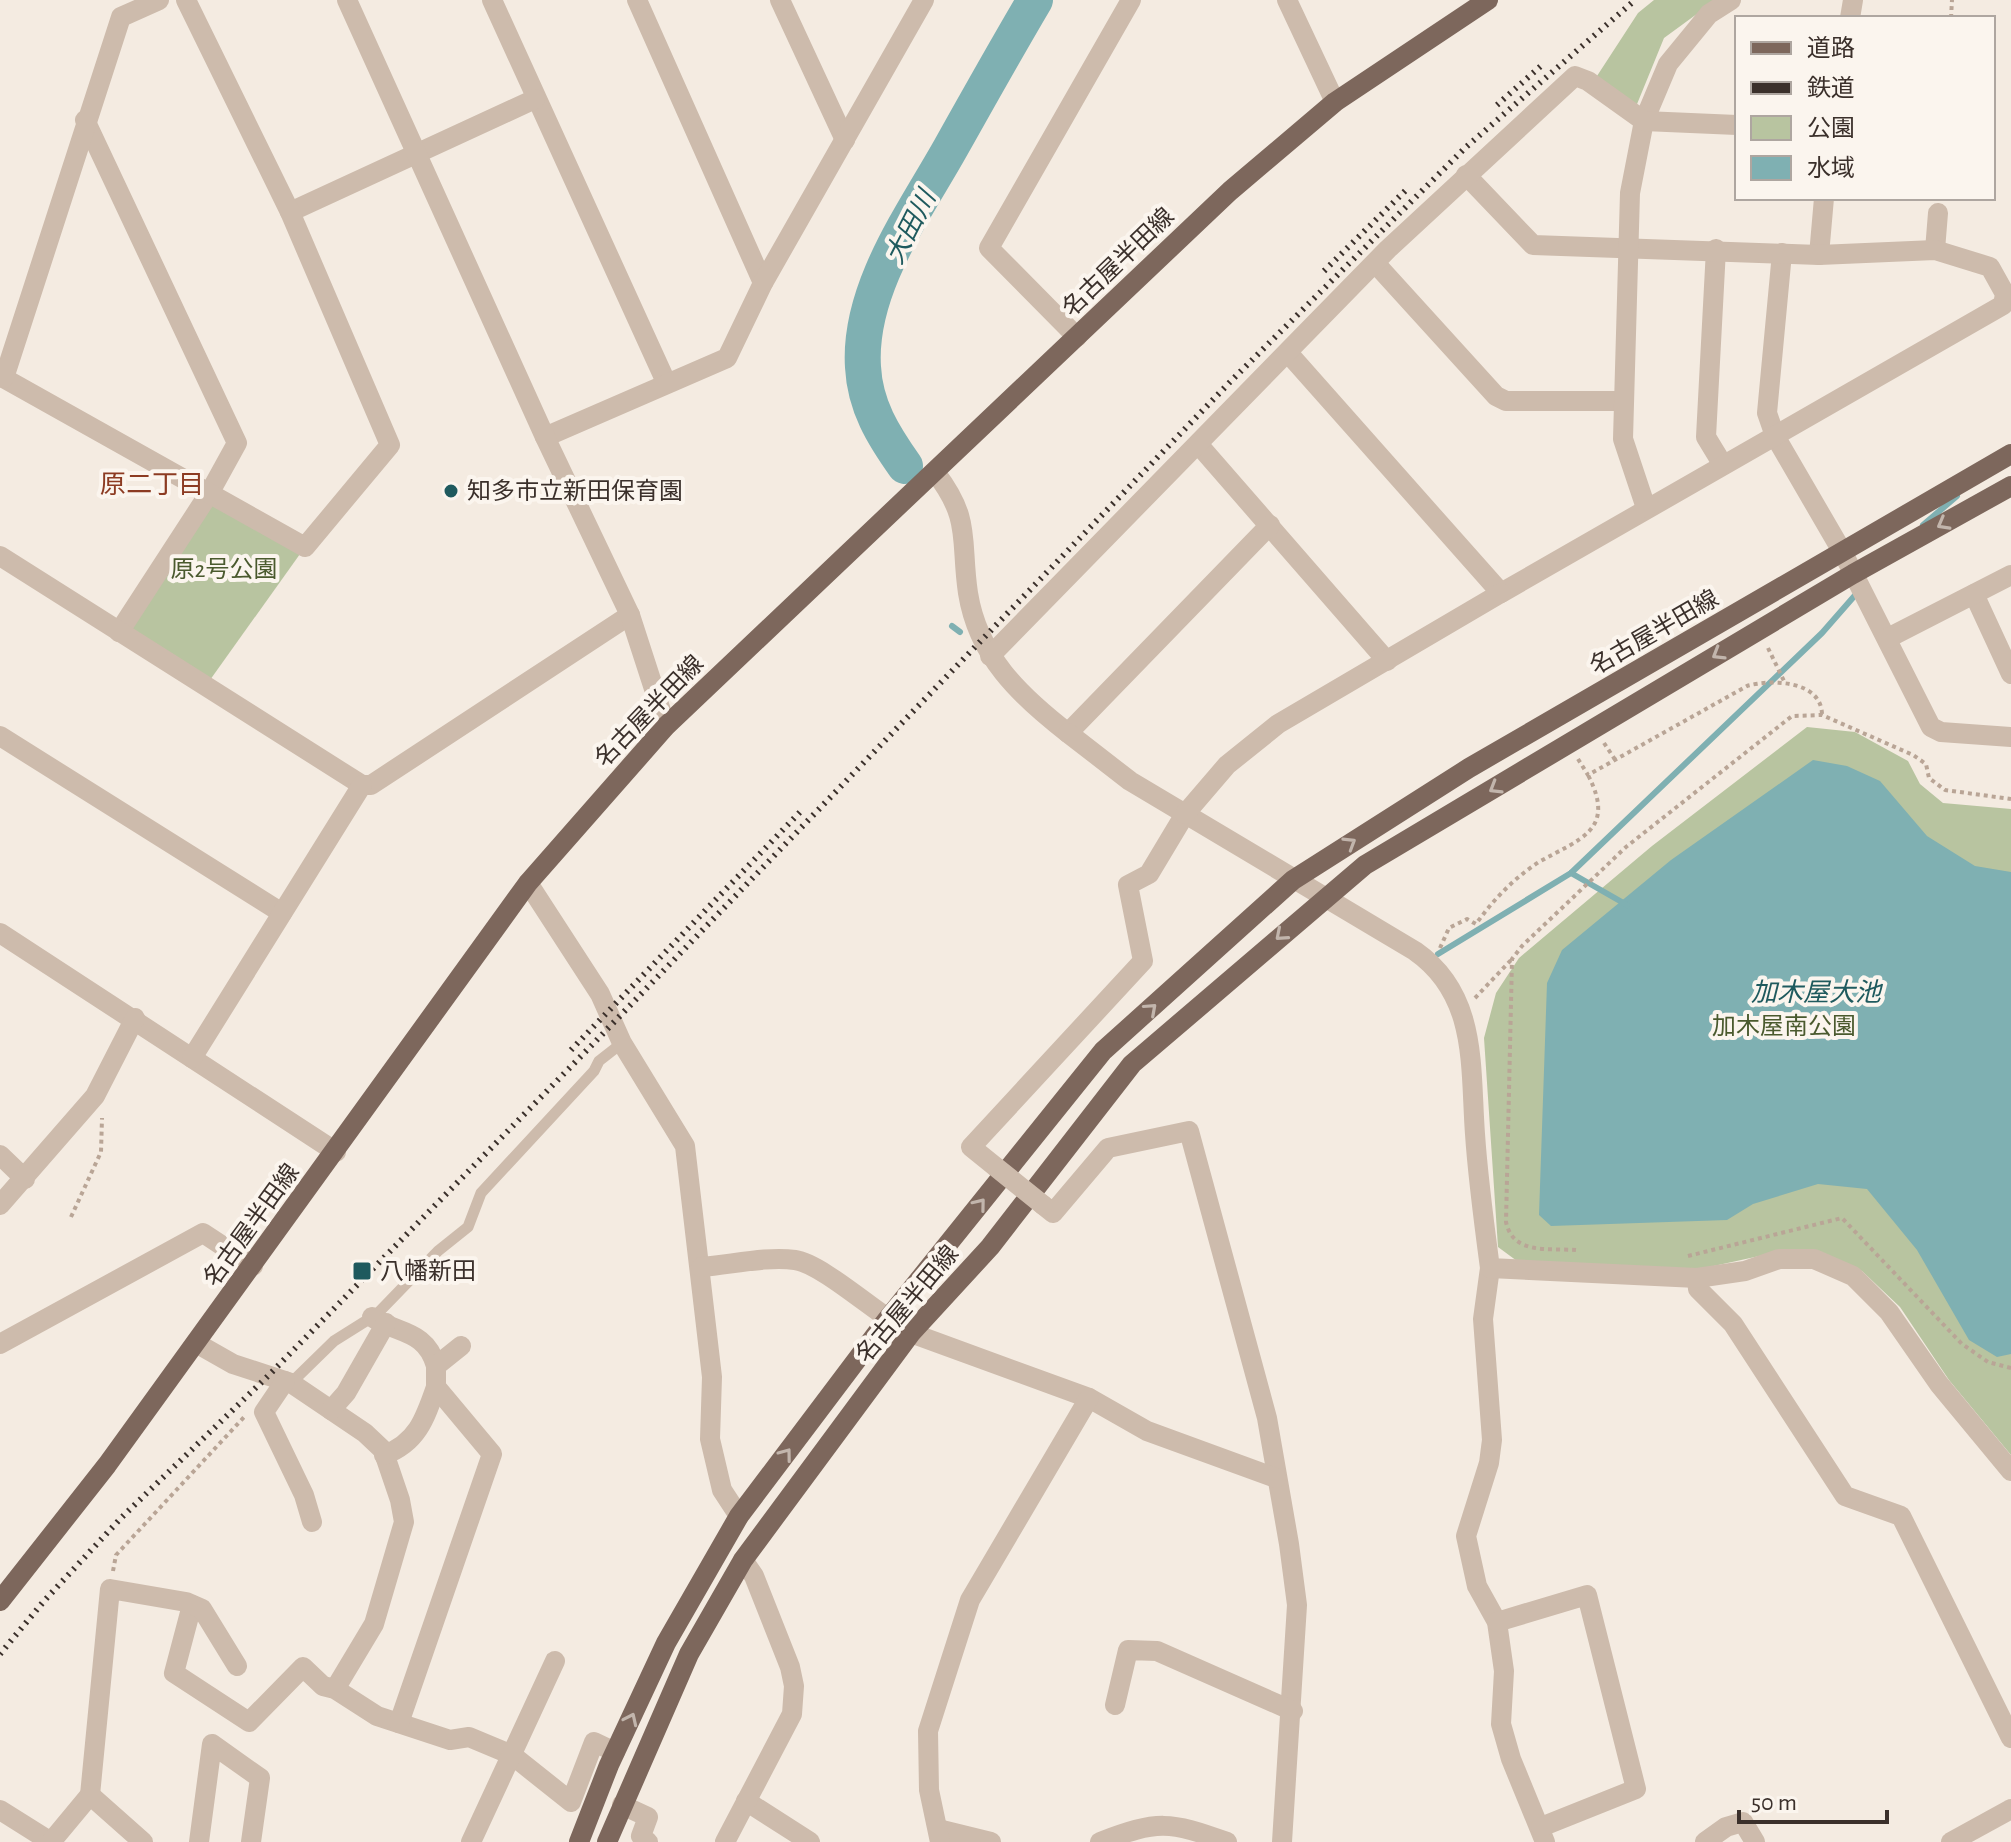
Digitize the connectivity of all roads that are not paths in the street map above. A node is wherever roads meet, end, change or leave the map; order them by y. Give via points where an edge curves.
1 (159, 0) edge
2 (186, 0) edge
3 (347, 0) edge
4 (492, 0) edge
5 (637, 0) edge
6 (780, 0) edge
7 (924, 0) edge
8 (1131, 0) edge
9 (1287, 0) edge
10 (1488, 0) edge
11 (1731, 0) edge
12 (535, 99) junction
13 (1335, 102) junction
14 (85, 120) junction
15 (1644, 121) junction
16 (1735, 125) edge
17 (845, 140) junction
18 (418, 156) junction
19 (1466, 175) junction
20 (1824, 200) edge
21 (290, 212) junction
22 (1938, 213) dead end
23 (1629, 246) junction
24 (1716, 249) junction
25 (1935, 250) junction
26 (1782, 253) junction
27 (1819, 255) junction
28 (1376, 264) junction
29 (763, 283) junction
30 (1077, 337) junction
31 (1289, 354) junction
32 (2, 377) edge
33 (666, 382) junction
34 (1622, 401) junction
35 (1775, 436) junction
36 (545, 437) junction
37 (1198, 444) junction
38 (2011, 454) edge
39 (1723, 465) junction
40 (935, 472) junction
41 (2011, 486) edge
42 (210, 492) junction
43 (1646, 508) junction
44 (1270, 525) junction
45 (1843, 553) junction
46 (0, 556) edge
47 (1853, 574) junction
48 (2011, 575) edge
49 (1501, 593) junction
50 (1974, 594) junction
51 (630, 615) junction
52 (119, 632) junction
53 (1888, 638) junction
54 (990, 656) junction
55 (1387, 661) junction
56 (2011, 674) edge
57 (666, 726) junction
58 (1068, 733) junction
59 (0, 736) edge
60 (2011, 737) edge
61 (362, 785) junction
62 (1185, 814) junction
63 (1293, 880) junction
64 (528, 883) junction
65 (1326, 896) junction
66 (282, 913) junction
67 (0, 933) edge
68 (135, 1018) junction
69 (622, 1043) junction
70 (192, 1058) junction
71 (336, 1152) junction
72 (0, 1155) edge
73 (25, 1179) junction
74 (0, 1205) edge
75 (253, 1266) junction
76 (701, 1267) junction
77 (1490, 1268) junction
78 (1697, 1278) junction
79 (379, 1320) junction
80 (886, 1321) junction
81 (911, 1333) junction
82 (3, 1336) edge
83 (196, 1343) junction
84 (461, 1346) dead end
85 (436, 1366) junction
86 (288, 1382) junction
87 (436, 1387) junction
88 (1089, 1398) junction
89 (331, 1410) junction
90 (384, 1455) junction
91 (2011, 1471) edge
92 (1276, 1478) junction
93 (739, 1516) junction
94 (312, 1522) dead end
95 (743, 1560) junction
96 (0, 1601) edge
97 (192, 1605) junction
98 (1497, 1622) junction
99 (555, 1661) dead end
100 (237, 1666) dead end
101 (335, 1689) junction
102 (1115, 1705) dead end
103 (1293, 1711) junction
104 (399, 1723) junction
105 (2011, 1738) edge
106 (615, 1752) junction
107 (512, 1755) junction
108 (90, 1795) junction
109 (746, 1801) junction
110 (622, 1805) junction
111 (2011, 1809) edge
112 (0, 1810) edge
113 (1543, 1834) edge
114 (1145, 1835) edge
115 (939, 1836) edge
116 (51, 1842) edge
117 (143, 1842) edge
118 (199, 1842) edge
119 (251, 1842) edge
120 (471, 1842) edge
121 (579, 1842) edge
122 (607, 1842) edge
123 (648, 1842) edge
124 (725, 1842) edge
125 (810, 1842) edge
126 (991, 1842) edge
127 (1100, 1842) edge
128 (1227, 1842) edge
129 (1282, 1842) edge
130 (1705, 1842) edge
131 (1755, 1842) edge
132 (1951, 1842) edge

1 - 14 street via 121,17
2 - 21 street
3 - 18 street
4 - 12 street
5 - 29 street
6 - 17 street
7 - 17 street
8 - 30 street via 989,248
9 - 13 street
10 - 13 main road, 名古屋半田線
11 - 15 street via 1709,14 1682,44
12 - 18 street
12 - 33 street
13 - 30 main road, 名古屋半田線 via 1230,191
14 - 32 street
14 - 42 street via 232,427 237,443
15 - 16 street
15 - 19 street via 1575,76
15 - 23 street via 1630,193
17 - 29 street
18 - 21 street
18 - 36 street
19 - 23 street via 1533,245
19 - 28 street
20 - 27 street
21 - 42 street via 390,445 305,547
22 - 25 street
23 - 24 street
23 - 34 street
24 - 26 street
24 - 39 street via 1706,437
25 - 27 street
25 - 35 street via 1990,267 2005,294 2003,305
26 - 27 street
26 - 35 street via 1767,413
28 - 31 street
28 - 34 street via 1496,396 1506,401
29 - 33 street via 727,358
30 - 40 main road, 名古屋半田線
31 - 37 street
31 - 49 street
32 - 42 street
33 - 36 street
34 - 43 street via 1623,439
35 - 39 street
35 - 45 street
36 - 51 street
37 - 44 street
37 - 54 street
38 - 45 main road, 名古屋半田線
39 - 43 street
40 - 54 street via 961,517 969,596
40 - 57 main road, 名古屋半田線
41 -> 47 main road, 名古屋半田線
42 - 52 street
43 - 49 street
44 - 55 street
44 - 58 street
45 - 47 street
63 -> 45 main road, 名古屋半田線 via 1469,768
46 - 52 street
47 - 53 street
47 -> 65 main road, 名古屋半田線 via 1365,865
48 - 50 street
49 - 55 street
50 - 53 street
50 - 56 street
51 - 57 street
51 - 61 street via 371,785
52 - 61 street
53 - 60 street via 1931,727
54 - 58 street via 1015,689
55 - 62 street via 1278,724 1212,781
57 - 64 main road, 名古屋半田線
58 - 62 street via 1098,759
59 - 66 street
61 - 66 street
62 - 63 street
62 - 92 street, bridge via 1149,874 1128,885 1143,961 971,1147 1053,1213 1108,1148 1189,1131 1267,1418
63 - 65 street
80 -> 63 main road, 名古屋半田線 via 1103,1051
64 - 69 street via 600,994
64 - 71 main road, 名古屋半田線
65 - 77 street via 1428,960 1456,997 1471,1040
65 -> 81 main road, 名古屋半田線 via 1132,1064 990,1247
66 - 70 street
67 - 68 street
68 - 70 street
68 - 73 street via 95,1096
69 - 76 street via 685,1146
69 - 79 lane via 599,1061 481,1193 468,1227 438,1251
70 - 71 street
71 - 75 main road, 名古屋半田線
72 - 73 street
73 - 74 street
75 - 82 street via 203,1233
75 - 83 main road, 名古屋半田線
76 - 80 street via 793,1260 811,1264
76 - 93 street via 712,1377 710,1439 722,1490
77 - 78 street
77 - 98 street via 1483,1319 1492,1440 1466,1536 1477,1586
78 - 91 street via 1745,1271 1779,1259 1814,1259 1853,1276 1889,1312 1939,1384
78 - 105 street via 1698,1289 1733,1324 1845,1496 1901,1516
79 - 85 street via 426,1346
79 - 86 lane via 334,1341
79 - 89 street via 346,1393
80 - 81 street
93 -> 80 main road, 名古屋半田線
81 - 88 street
81 - 95 main road, 名古屋半田線
83 - 86 street via 233,1364
83 - 96 main road, 名古屋半田線
84 - 85 street
85 - 87 street
86 - 89 street
86 - 94 street via 264,1412
87 - 90 street via 407,1445
87 - 104 street via 492,1454
88 - 92 street via 1147,1431
88 - 115 street via 970,1600 928,1731 929,1790
89 - 90 street via 365,1433
90 - 101 street via 404,1522 374,1624
92 - 103 street via 1297,1605
106 -> 93 main road, 名古屋半田線 via 666,1643
95 - 109 street via 754,1576 794,1686 792,1714
95 - 110 main road, 名古屋半田線 via 689,1654
97 - 100 street via 202,1609
97 - 101 street via 174,1673 249,1722 303,1667 323,1686
97 - 108 street via 110,1589
98 - 113 street via 1504,1671 1501,1724
98 - 113 street via 1587,1595 1636,1789
99 - 107 street
101 - 104 street via 377,1716
102 - 103 street via 1128,1650 1157,1651
103 - 129 street
104 - 107 street via 450,1740 469,1737
106 - 107 street via 594,1742 571,1802
106 - 121 main road, 名古屋半田線
107 - 120 street
108 - 116 street
108 - 117 street
109 - 124 street
109 - 125 street
110 - 122 main road, 名古屋半田線
110 - 123 street via 648,1817 641,1836
111 - 132 street
112 - 116 street
114 - 127 street
114 - 128 street via 1178,1824
115 - 126 street
118 - 119 street via 212,1744 260,1778
130 - 131 street via 1743,1822

